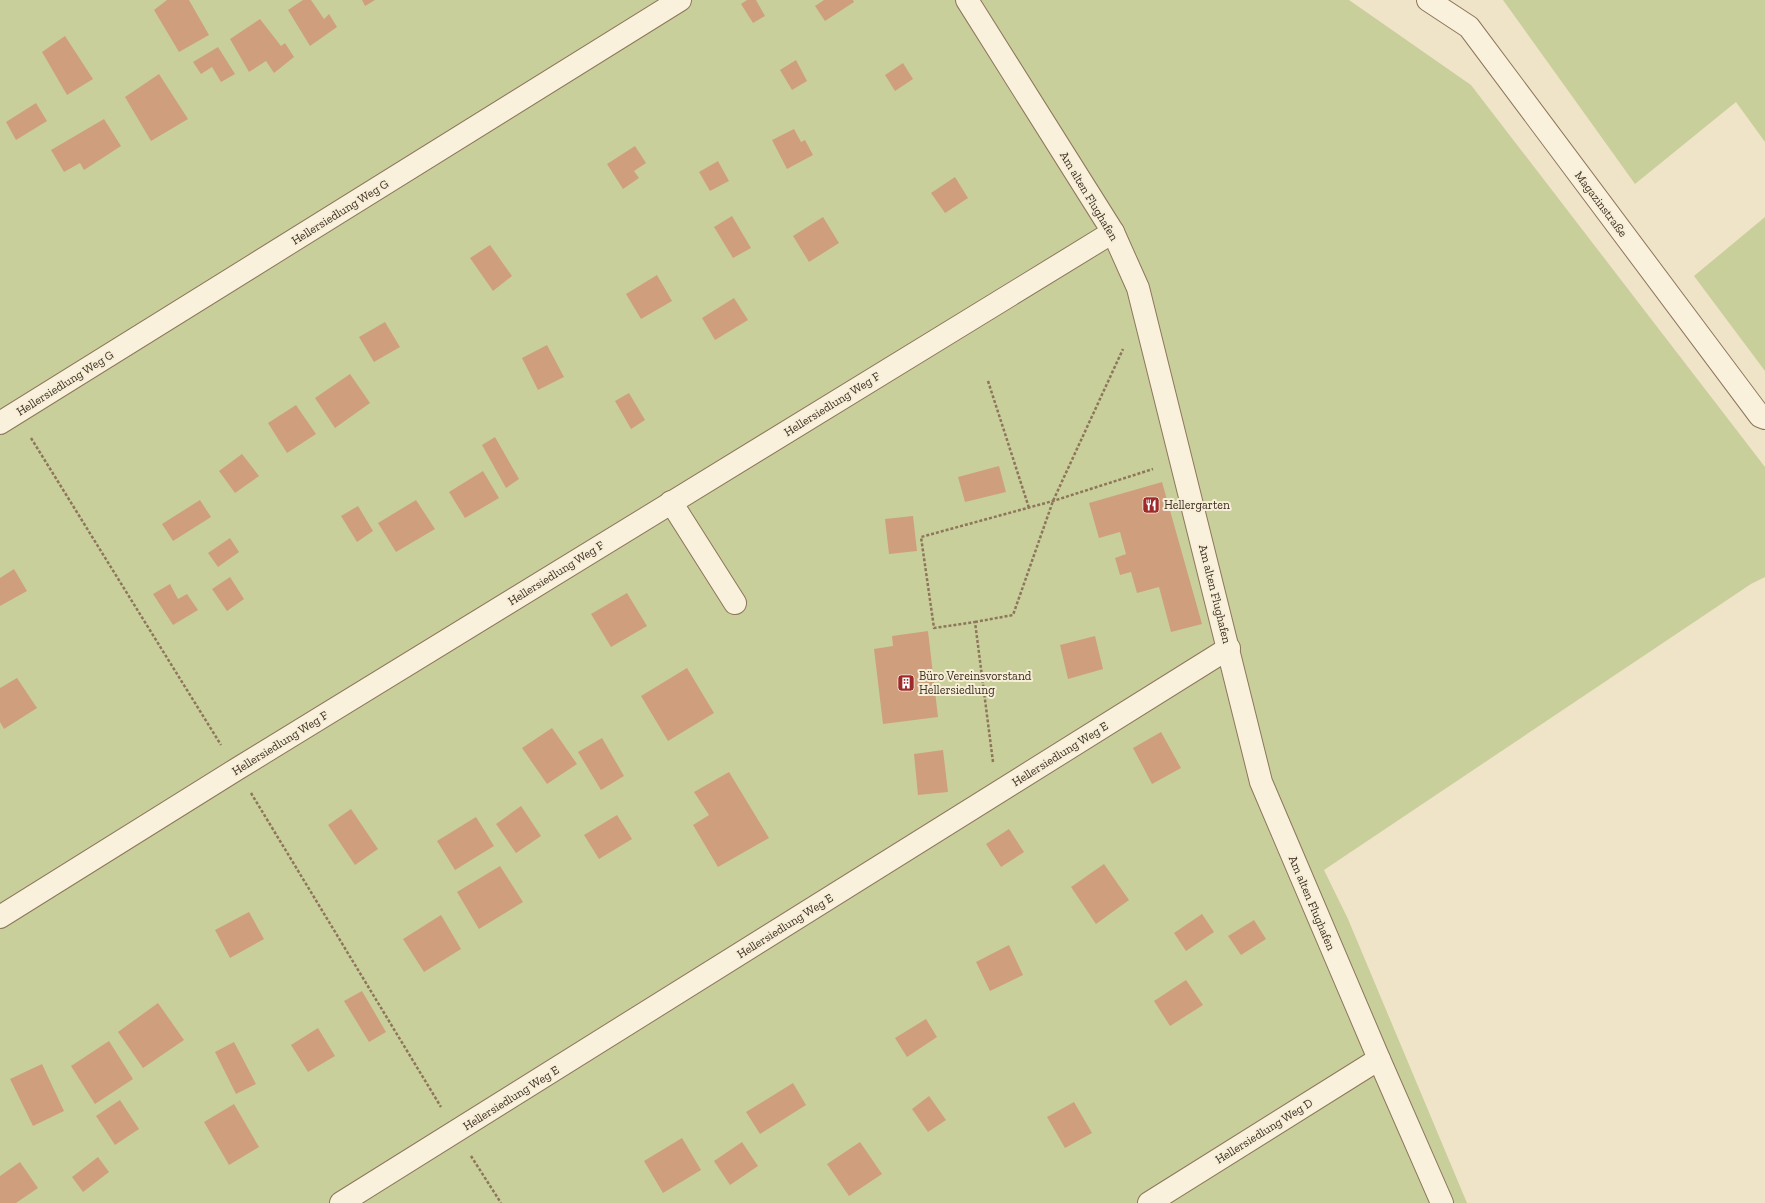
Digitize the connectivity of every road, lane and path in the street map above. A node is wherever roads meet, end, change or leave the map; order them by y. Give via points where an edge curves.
1 (680, 0) edge
2 (967, 0) edge
3 (1428, 0) edge
4 (1113, 232) junction
5 (1124, 347) dead end
6 (988, 381) dead end
7 (1765, 418) edge
8 (0, 423) edge
9 (1181, 460) junction
10 (1053, 501) junction
11 (671, 502) junction
12 (1029, 508) junction
13 (735, 603) dead end
14 (974, 622) junction
15 (1229, 648) junction
16 (997, 794) junction
17 (0, 917) edge
18 (1379, 1059) junction
19 (341, 1203) edge
20 (1149, 1203) edge
21 (1442, 1203) edge

1 - 8 street, Hellersiedlung Weg G
2 - 4 street, Am alten Flughafen
3 - 7 street, Magazinstraße via 1470,27 1755,410
4 - 9 street, Am alten Flughafen via 1143,304
4 - 11 street, Hellersiedlung Weg F
5 - 10 path
6 - 12 path
9 - 10 path
9 - 15 street, Am alten Flughafen
10 - 12 path
10 - 14 path via 1013,615
11 - 13 street
11 - 17 street, Hellersiedlung Weg F
12 - 14 path via 921,537 934,628
14 - 16 path
15 - 16 street, Hellersiedlung Weg E
15 - 18 street, Am alten Flughafen via 1261,782
16 - 19 street, Hellersiedlung Weg E
18 - 20 street, Hellersiedlung Weg D
18 - 21 street, Am alten Flughafen

